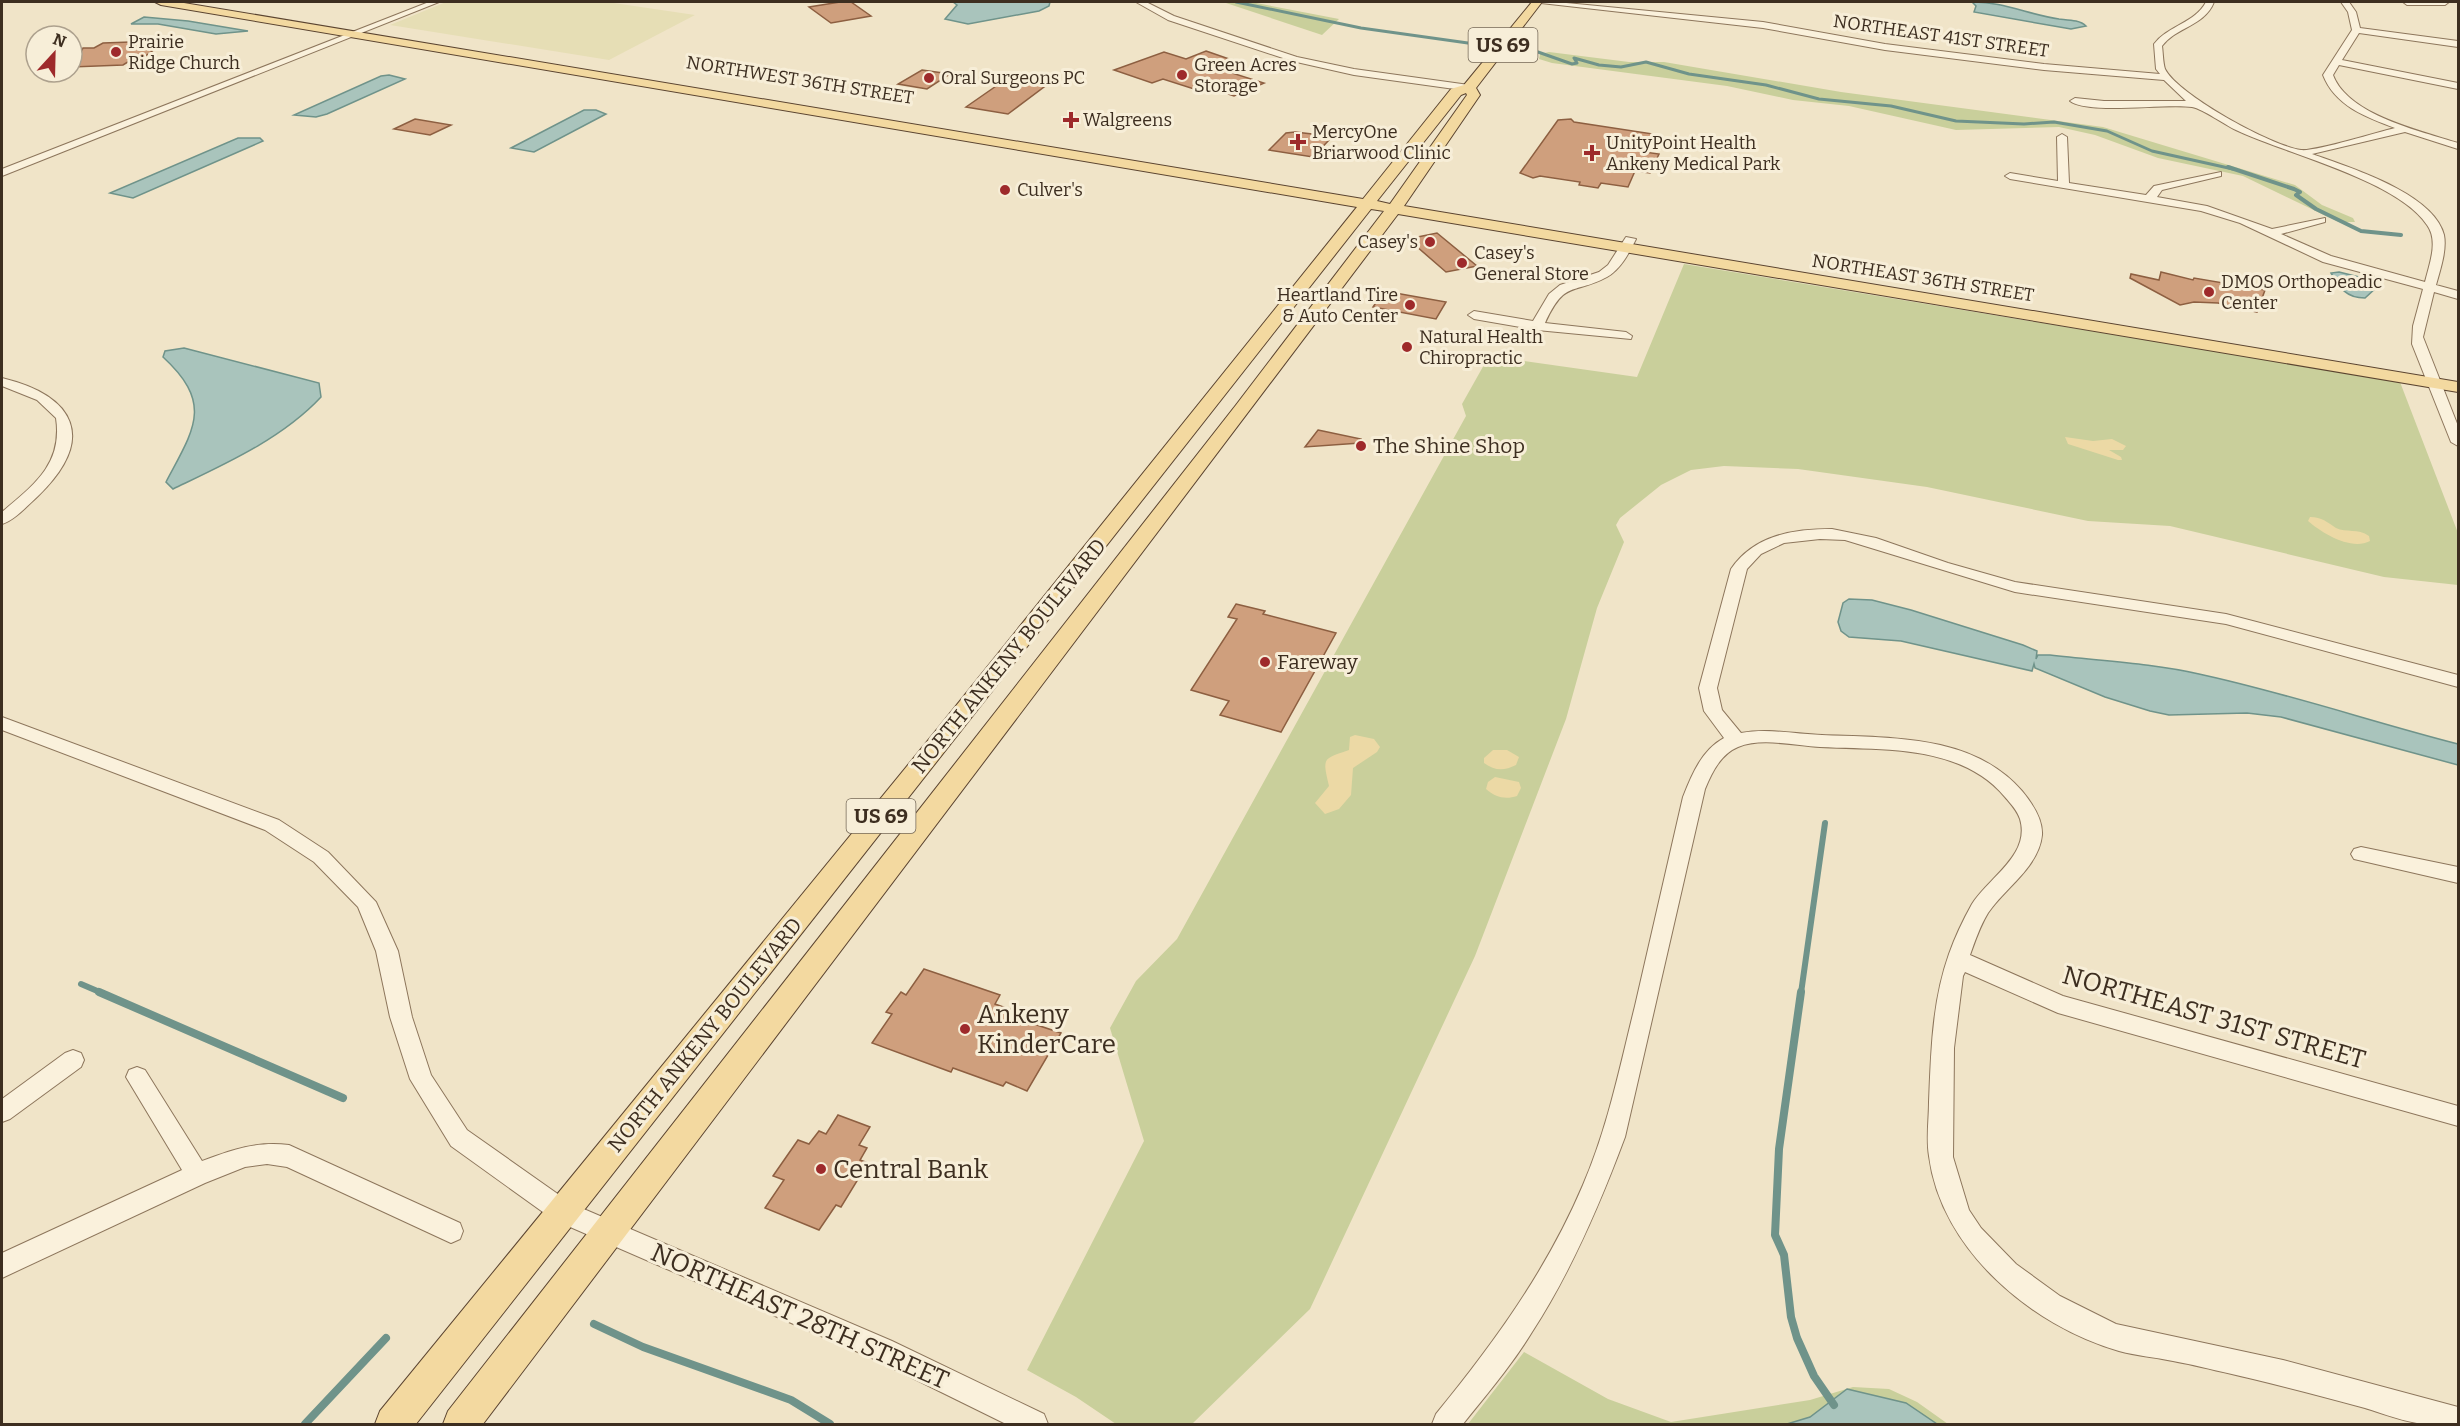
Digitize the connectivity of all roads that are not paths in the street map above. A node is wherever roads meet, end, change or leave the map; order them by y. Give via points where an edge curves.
1 (161, 2) edge
2 (435, 2) edge
3 (1140, 2) edge
4 (1536, 2) edge
5 (2210, 2) edge
6 (2344, 2) edge
7 (2407, 2) edge
8 (2445, 2) edge
9 (204, 9) junction
10 (369, 28) junction
11 (2356, 30) junction
12 (354, 34) junction
13 (2458, 44) edge
14 (2337, 62) junction
15 (2163, 77) junction
16 (2458, 86) edge
17 (1469, 88) junction
18 (2075, 101) dead end
19 (2193, 104) junction
20 (2404, 129) junction
21 (2062, 137) dead end
22 (2458, 146) edge
23 (2304, 153) junction
24 (2, 173) edge
25 (2217, 174) dead end
26 (2010, 176) dead end
27 (2064, 183) junction
28 (2151, 198) junction
29 (1385, 201) junction
30 (2321, 220) dead end
31 (2271, 233) junction
32 (1628, 244) junction
33 (2428, 287) junction
34 (2458, 296) edge
35 (1474, 315) dead end
36 (1537, 326) junction
37 (1626, 336) dead end
38 (2458, 375) edge
39 (2432, 376) junction
40 (2, 382) edge
41 (2458, 387) edge
42 (2458, 442) edge
43 (2, 519) edge
44 (2458, 681) edge
45 (2, 723) edge
46 (1736, 740) junction
47 (2361, 854) dead end
48 (2458, 875) edge
49 (1958, 959) junction
50 (74, 1060) dead end
51 (137, 1077) dead end
52 (2, 1112) edge
53 (2458, 1116) edge
54 (196, 1175) junction
55 (563, 1212) junction
56 (451, 1231) dead end
57 (608, 1233) junction
58 (2, 1266) edge
59 (2458, 1421) edge
60 (393, 1425) edge
61 (461, 1425) edge
62 (1034, 1425) edge
63 (1446, 1425) edge

1 - 9 main road, NORTHWEST 36TH STREET
2 - 10 street
3 - 17 street via 1171,18 1295,59 1354,72
4 - 15 street, NORTHEAST 41ST STREET via 1763,26 1885,47 2032,65
4 - 17 main road, NORTH ANKENY BOULEVARD / US 69
5 - 15 street via 2201,16 2172,30 2160,42 2156,55
6 - 11 street via 2352,12
7 - 8 street
9 - 10 main road, NORTHWEST 36TH STREET
9 - 12 main road, NORTHWEST 36TH STREET
10 - 12 street
10 - 29 main road, NORTHWEST 36TH STREET
11 - 13 street
11 - 14 street
12 - 24 street
12 - 29 main road, NORTHWEST 36TH STREET
14 - 16 street
14 - 20 street via 2328,75 2328,84 2334,91 2365,112
15 - 19 street
17 - 29 main road, NORTH ANKENY BOULEVARD / US 69 via 1456,92
17 - 29 main road, NORTH ANKENY BOULEVARD / US 69 via 1474,94
18 - 19 street
19 - 23 street via 2236,127
20 - 22 street
20 - 23 street
21 - 27 street
23 - 33 street via 2375,182 2422,212 2439,235
25 - 28 street via 2158,188
26 - 27 street
27 - 28 street
28 - 31 street via 2221,213
29 - 32 main road, NORTHEAST 36TH STREET
29 - 55 main road, NORTH ANKENY BOULEVARD / US 69
29 - 57 main road, NORTH ANKENY BOULEVARD / US 69 via 1105,589
30 - 31 street
31 - 33 street via 2327,259
32 - 36 street via 1615,268 1552,297
32 - 39 main road, NORTHEAST 36TH STREET
33 - 34 street
33 - 39 street via 2417,340
35 - 36 street
36 - 37 street
38 - 39 main road, NORTHEAST 36TH STREET
39 - 41 main road, NORTHEAST 36TH STREET
39 - 42 street
40 - 43 street via 42,397 63,417 66,437 62,456 24,501
44 - 46 street via 2248,624 2043,593 1954,570 1869,540 1813,534 1758,549 1739,569 1708,688 1713,711
45 - 55 street, NORTHEAST 28TH STREET via 272,825 321,857 366,902 387,951 401,1017 421,1079 459,1138
46 - 49 street via 1918,746 1968,760 2011,790 2025,807 2032,840 2027,855 1984,902
46 - 63 street via 1705,768 1693,797 1628,1083 1594,1188 1523,1323
47 - 48 street
49 - 53 street, NORTHEAST 31ST STREET via 2058,1004
49 - 59 street via 1951,979 1941,1059 1941,1162 1960,1219 1999,1268 2062,1312 2116,1337 2261,1367
50 - 52 street
51 - 54 street
54 - 56 street via 244,1156 290,1156
54 - 58 street
55 - 57 street, NORTHEAST 28TH STREET
55 - 60 main road, NORTH ANKENY BOULEVARD / US 69
57 - 61 main road, NORTH ANKENY BOULEVARD / US 69
57 - 62 street, NORTHEAST 28TH STREET via 882,1350

